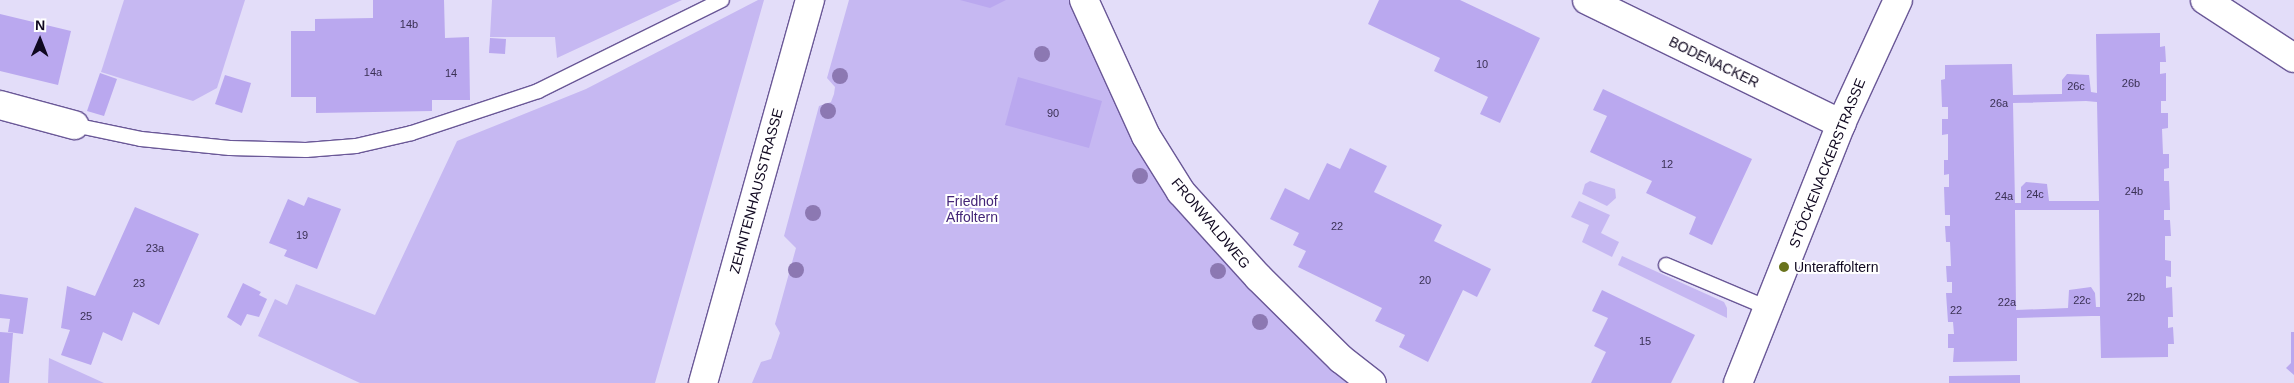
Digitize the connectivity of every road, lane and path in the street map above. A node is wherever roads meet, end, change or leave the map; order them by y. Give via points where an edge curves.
1 (722, 0) edge
2 (810, 0) edge
3 (1084, 0) edge
4 (1587, 0) edge
5 (1898, 0) edge
6 (2205, 0) edge
7 (2294, 58) edge
8 (0, 105) edge
9 (1841, 124) junction
10 (74, 125) joint
11 (1666, 265) dead end
12 (1768, 308) junction
13 (703, 383) edge
14 (1372, 383) edge
15 (1738, 383) edge

1 - 10 lane via 538,91 412,133 356,146 306,150 230,148 141,139
2 - 13 street, ZEHNTENHAUSSTRASSE
3 - 14 street, FRONWALDWEG via 1142,128 1180,192 1258,277 1341,359
4 - 9 street, BODENACKER
5 - 9 street, STÖCKENACKERSTRASSE
6 - 7 street
8 - 10 street
9 - 12 street, STÖCKENACKERSTRASSE
11 - 12 lane
12 - 15 street, STÖCKENACKERSTRASSE

